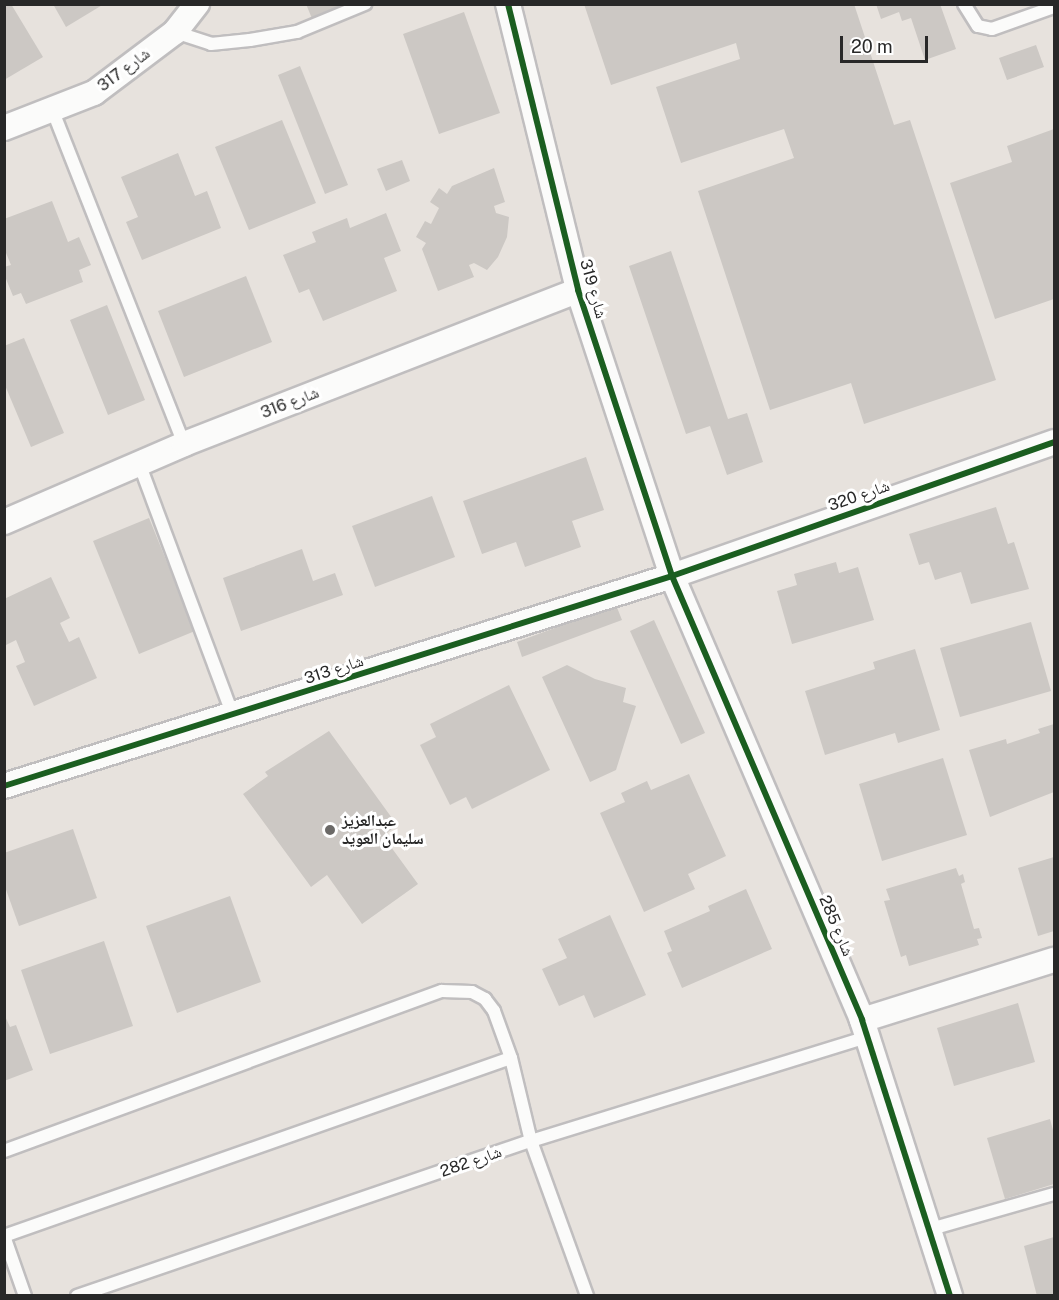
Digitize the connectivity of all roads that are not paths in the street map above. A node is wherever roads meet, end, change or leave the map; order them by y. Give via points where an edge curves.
1 (196, 4) edge
2 (366, 4) edge
3 (508, 4) edge
4 (964, 4) edge
5 (1049, 7) edge
6 (175, 32) junction
7 (52, 109) junction
8 (4, 128) edge
9 (578, 290) junction
10 (184, 444) junction
11 (1053, 449) edge
12 (139, 463) junction
13 (4, 522) edge
14 (672, 576) junction
15 (233, 716) junction
16 (4, 786) edge
17 (1054, 960) edge
18 (864, 1029) junction
19 (511, 1058) junction
20 (531, 1141) junction
21 (4, 1152) edge
22 (1054, 1194) edge
23 (931, 1229) junction
24 (4, 1236) edge
25 (25, 1296) edge
26 (78, 1296) edge
27 (588, 1296) edge
28 (950, 1296) edge

1 - 6 street, شارع 317
2 - 6 lane via 297,32 250,40 211,44
3 - 9 street, شارع 319
4 - 5 lane via 968,17 978,26 992,29
6 - 7 street, شارع 317 via 94,93
7 - 8 street, شارع 317
7 - 10 lane
9 - 10 street, شارع 316
9 - 14 street, شارع 319
10 - 12 street, شارع 316
11 - 14 street, شارع 320
12 - 13 street, شارع 316
12 - 15 lane
14 - 15 street, شارع 313
14 - 18 street, شارع 285
15 - 16 street, شارع 313
17 - 18 street
18 - 20 lane, شارع 282
18 - 23 street, شارع 285
19 - 20 lane
19 - 21 lane via 494,1011 485,999 472,992 442,992
19 - 24 lane
20 - 26 lane, شارع 282
20 - 27 lane
22 - 23 lane
23 - 28 street, شارع 285
24 - 25 lane

